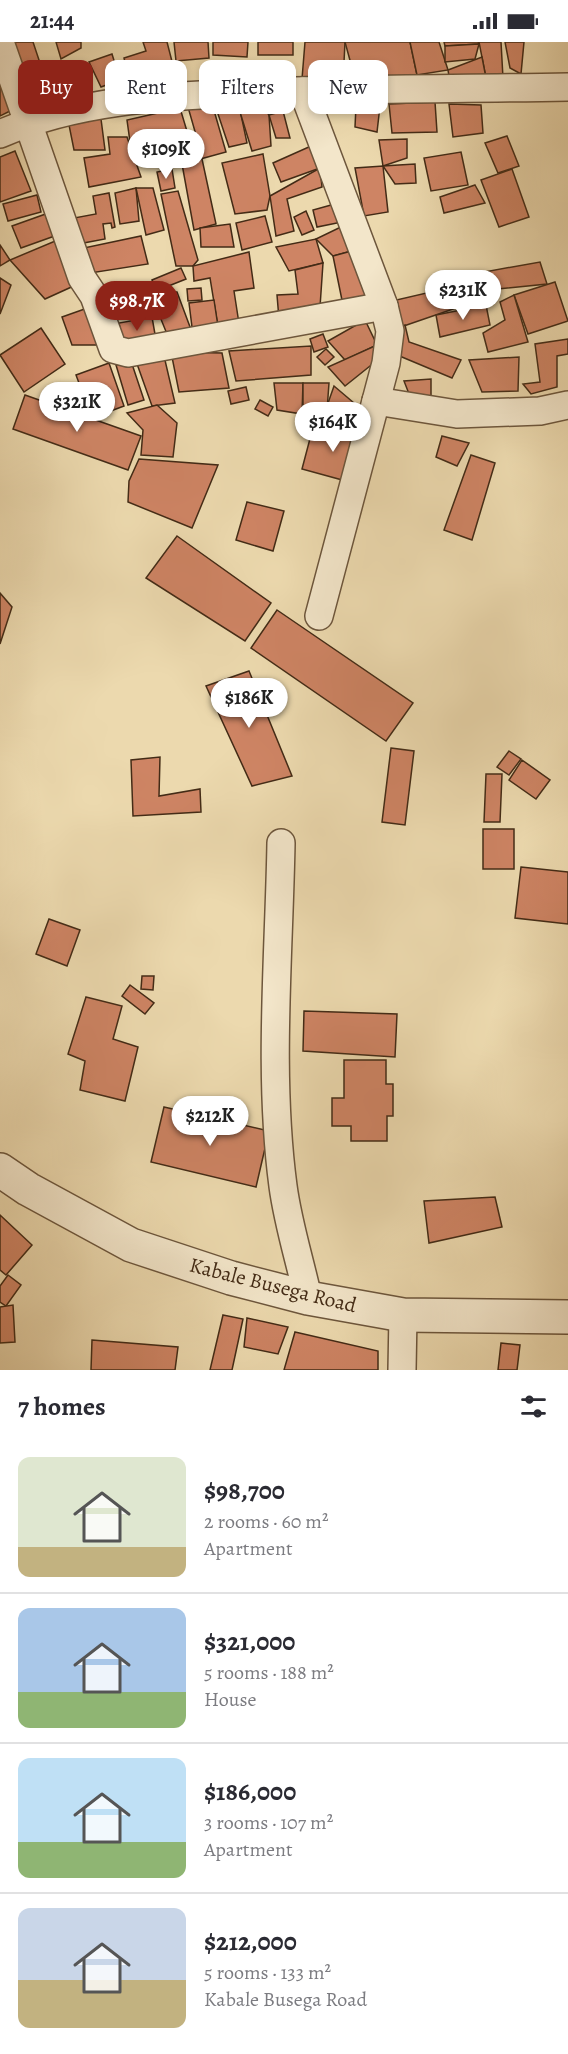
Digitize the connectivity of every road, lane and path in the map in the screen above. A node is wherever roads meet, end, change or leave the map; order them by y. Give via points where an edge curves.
1 (0, 42) edge
2 (568, 87) edge
3 (303, 91) junction
4 (26, 122) junction
5 (0, 134) edge
6 (384, 306) junction
7 (376, 401) junction
8 (568, 405) edge
9 (319, 616) dead end
10 (281, 843) dead end
11 (0, 1170) edge
12 (308, 1298) junction
13 (403, 1315) junction
14 (568, 1317) edge
15 (402, 1370) edge

1 - 4 street
2 - 3 street
3 - 4 street via 134,99
3 - 6 street
4 - 5 street
4 - 6 street via 82,278 94,296 113,349 128,353
6 - 7 street via 390,331
7 - 8 street via 458,414 540,411
7 - 9 street
10 - 12 street via 274,1022 278,1113 283,1187
11 - 12 street, Kabale Busega Road via 131,1245
12 - 13 street, Kabale Busega Road
13 - 14 street, Kabale Busega Road
13 - 15 street

